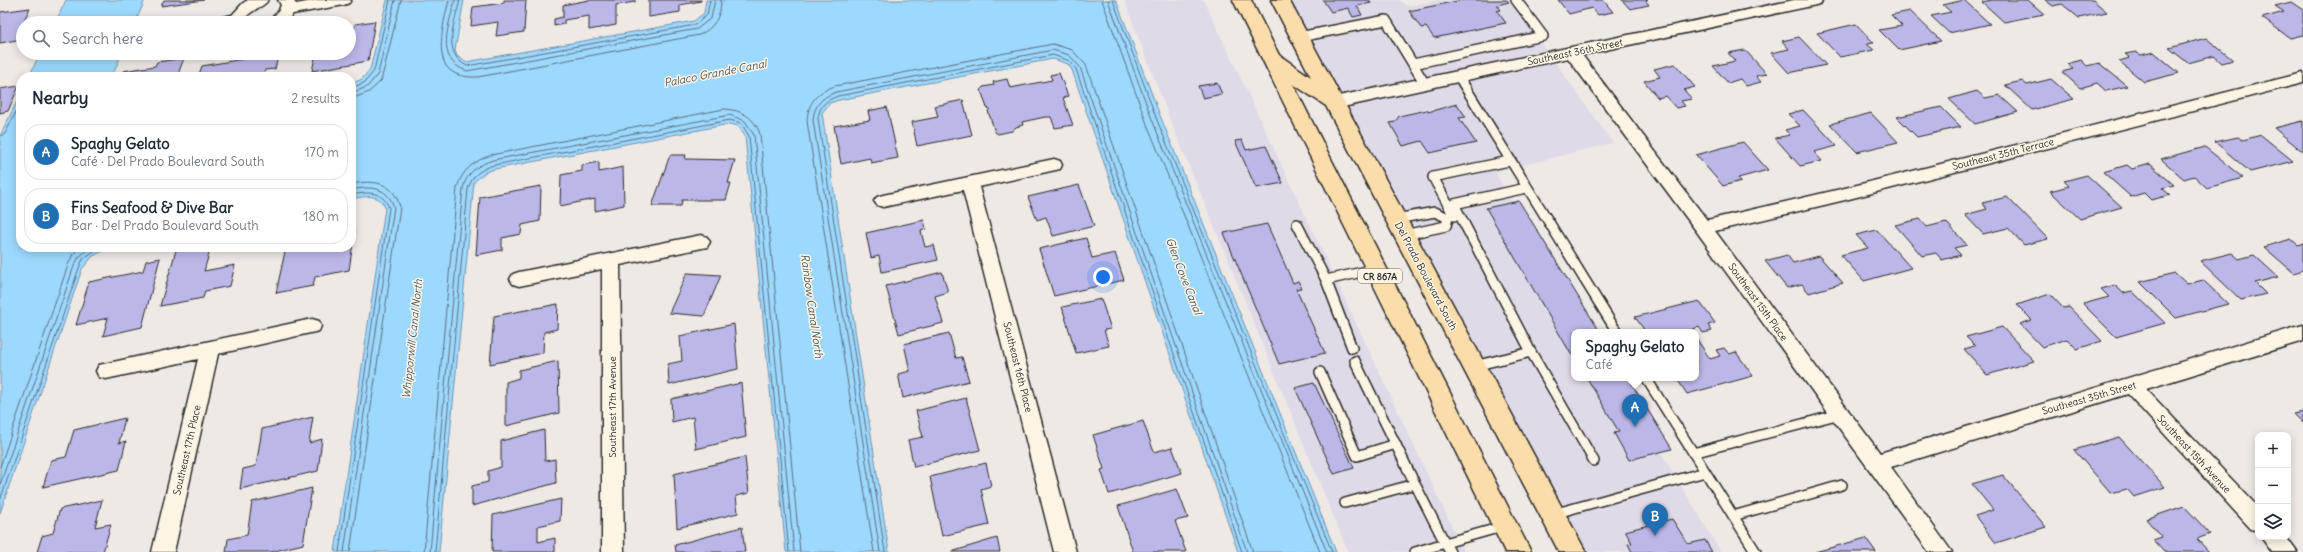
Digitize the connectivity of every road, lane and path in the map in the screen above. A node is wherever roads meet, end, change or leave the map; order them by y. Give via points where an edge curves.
1 (261, 0) edge
2 (344, 0) edge
3 (1242, 0) edge
4 (1280, 0) edge
5 (1516, 0) edge
6 (1816, 0) edge
7 (286, 5) edge
8 (240, 16) edge
9 (282, 16) edge
10 (1299, 37) junction
11 (1572, 53) junction
12 (1270, 58) junction
13 (1413, 64) junction
14 (1459, 77) junction
15 (2303, 78) edge
16 (1425, 84) junction
17 (1334, 103) junction
18 (1509, 161) junction
19 (1054, 165) dead end
20 (969, 182) junction
21 (1526, 188) junction
22 (882, 202) dead end
23 (1454, 216) junction
24 (1297, 224) dead end
25 (1400, 227) junction
26 (1703, 228) junction
27 (701, 242) dead end
28 (611, 262) junction
29 (1376, 268) junction
30 (519, 279) dead end
31 (1326, 280) junction
32 (312, 326) dead end
33 (1615, 329) edge
34 (2303, 333) edge
35 (210, 348) junction
36 (1352, 348) dead end
37 (1531, 352) junction
38 (1355, 361) dead end
39 (1474, 366) junction
40 (106, 371) dead end
41 (1320, 372) dead end
42 (1648, 381) edge
43 (2131, 386) junction
44 (1840, 414) junction
45 (1396, 444) junction
46 (1693, 453) junction
47 (1594, 461) dead end
48 (1875, 463) junction
49 (1705, 472) junction
50 (1414, 484) junction
51 (1842, 485) dead end
52 (1345, 503) dead end
53 (1553, 514) junction
54 (1733, 516) junction
55 (2255, 519) edge
56 (1505, 526) junction
57 (2275, 540) edge
58 (1447, 547) edge
59 (163, 552) edge
60 (613, 552) edge
61 (1065, 552) edge
62 (1415, 552) edge
63 (1518, 552) edge
64 (1573, 552) edge
65 (1756, 552) edge
66 (1940, 552) edge
67 (2286, 552) edge

1 - 8 street via 248,6
2 - 7 street
3 - 12 main road, CR 867A
4 - 10 main road, Del Prado Boulevard South
5 - 13 lane via 1543,36
6 - 11 street, Southeast 36th Street
7 - 9 street
10 - 13 lane via 1386,20
10 - 17 main road, Del Prado Boulevard South
11 - 14 street, Southeast 36th Street
11 - 26 street, Southeast 15th Place
12 - 17 main road
12 - 29 main road, CR 867A
13 - 16 lane
14 - 16 street, Southeast 36th Street
14 - 18 lane
15 - 26 street, Southeast 35th Terrace
16 - 17 street, Southeast 36th Street
17 - 25 main road, Del Prado Boulevard South
18 - 21 lane
18 - 23 lane via 1433,177
19 - 20 street
20 - 22 street
20 - 61 street, Southeast 16th Place
21 - 23 lane via 1454,204
21 - 33 lane
23 - 25 lane via 1435,212
23 - 25 lane via 1446,226
23 - 37 lane
24 - 31 lane
25 - 39 main road, Del Prado Boulevard South
26 - 44 street, Southeast 15th Place
27 - 28 street
28 - 30 street
28 - 60 street, Southeast 17th Avenue
29 - 31 lane
29 - 56 main road, CR 867A
31 - 36 lane
32 - 35 street
34 - 43 street, Southeast 35th Street
35 - 40 street
35 - 59 street, Southeast 17th Place
37 - 39 lane
37 - 47 lane
38 - 45 lane
39 - 53 main road, Del Prado Boulevard South
41 - 45 lane via 1356,456
42 - 46 lane
43 - 48 street, Southeast 35th Street
43 - 55 street, Southeast 15th Avenue
44 - 46 lane
44 - 48 street, Southeast 15th Place
45 - 50 lane
46 - 49 lane
48 - 66 street, Southeast 15th Place
49 - 53 lane
49 - 54 lane
50 - 52 lane
50 - 58 lane
51 - 54 lane
53 - 64 main road, Del Prado Boulevard South
54 - 65 lane
56 - 58 lane
56 - 63 main road, CR 867A
57 - 67 street
58 - 62 lane

